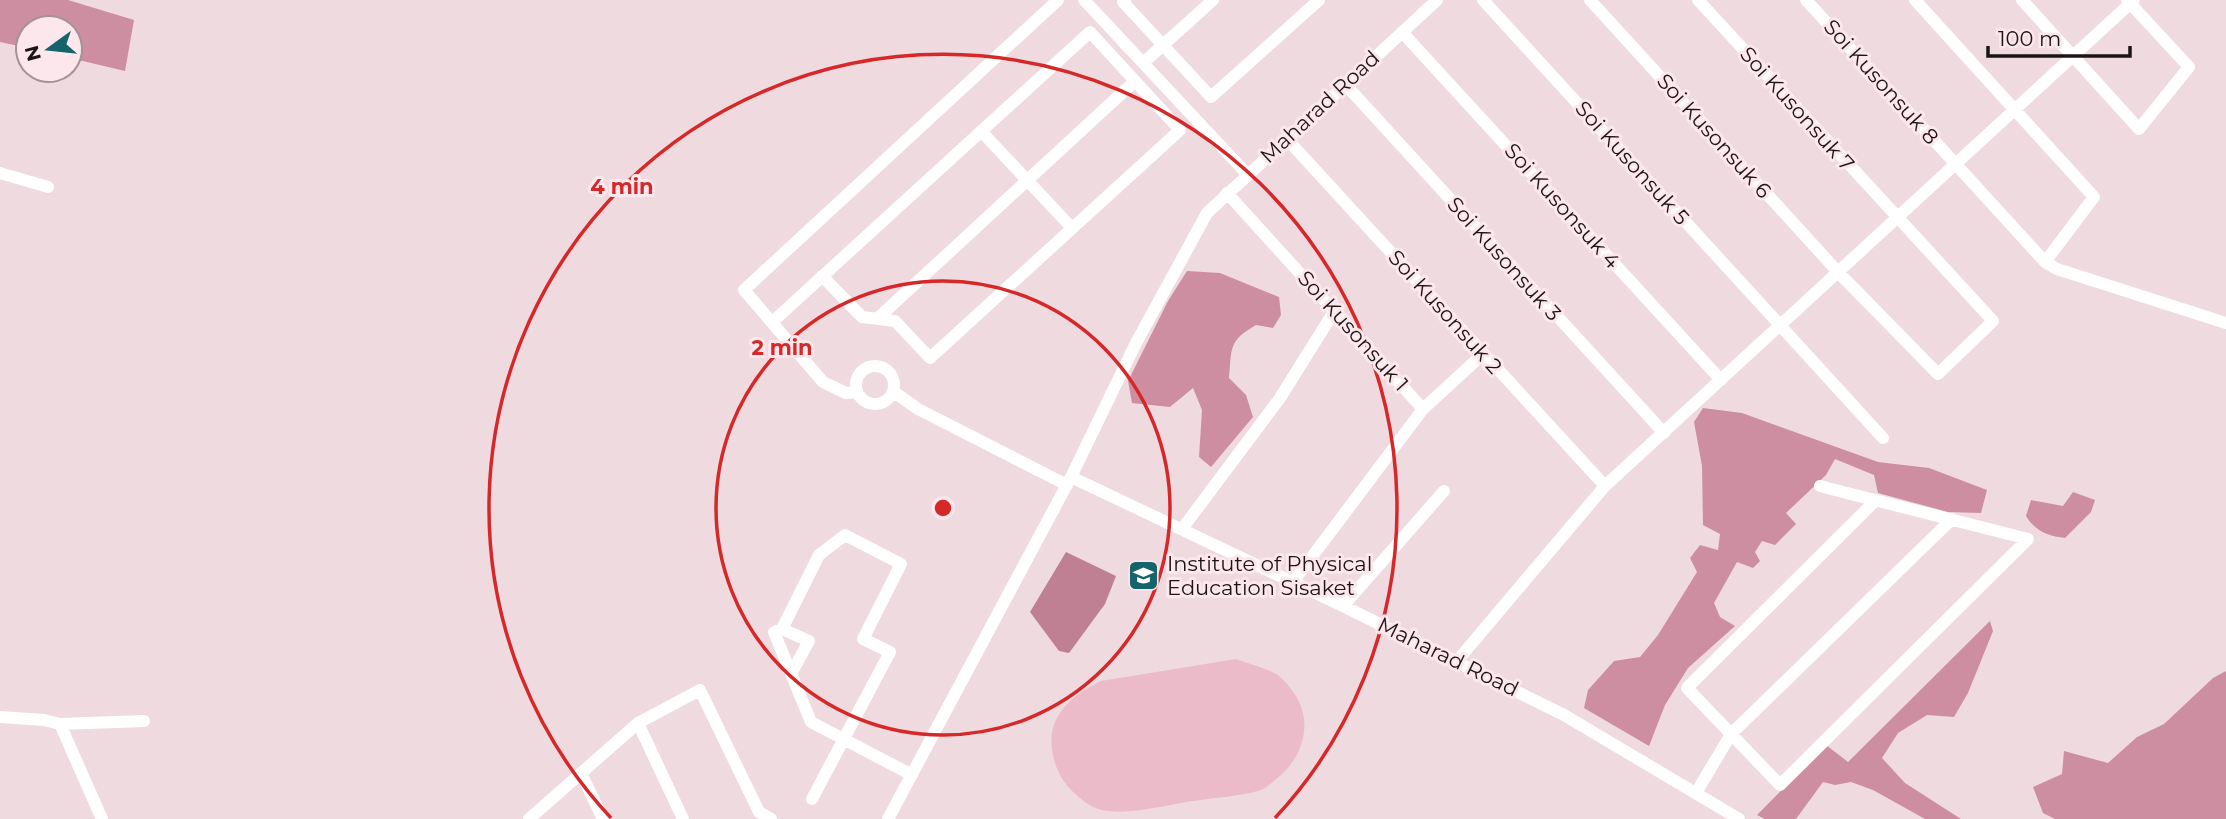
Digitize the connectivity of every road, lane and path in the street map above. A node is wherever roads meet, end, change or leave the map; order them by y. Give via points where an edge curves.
1 (1058, 0) edge
2 (1084, 0) edge
3 (1125, 0) edge
4 (1213, 0) edge
5 (1319, 0) edge
6 (1437, 0) edge
7 (1483, 0) edge
8 (1590, 0) edge
9 (1698, 0) edge
10 (1806, 0) edge
11 (1915, 0) edge
12 (2022, 0) edge
13 (2130, 1) edge
14 (1402, 32) junction
15 (1163, 46) junction
16 (2074, 56) junction
17 (1143, 63) junction
18 (1135, 81) junction
19 (1345, 84) junction
20 (2015, 109) junction
21 (981, 131) junction
22 (1286, 138) junction
23 (1956, 164) junction
24 (0, 173) edge
25 (1247, 174) junction
26 (1027, 181) junction
27 (48, 187) dead end
28 (1227, 193) junction
29 (1897, 218) junction
30 (1072, 228) junction
31 (2045, 262) junction
32 (1838, 272) junction
33 (822, 276) junction
34 (1335, 310) junction
35 (877, 318) junction
36 (772, 322) junction
37 (2226, 323) edge
38 (1780, 325) junction
39 (1483, 354) junction
40 (1721, 380) junction
41 (857, 392) junction
42 (894, 392) junction
43 (1423, 409) junction
44 (1664, 433) junction
45 (1883, 438) dead end
46 (1069, 481) junction
47 (1605, 486) junction
48 (1820, 486) dead end
49 (1444, 491) dead end
50 (1876, 500) junction
51 (1952, 519) junction
52 (1182, 529) junction
53 (1293, 582) junction
54 (1343, 606) junction
55 (782, 629) junction
56 (1457, 661) junction
57 (791, 674) junction
58 (0, 717) edge
59 (144, 721) dead end
60 (638, 723) junction
61 (60, 724) junction
62 (1731, 734) junction
63 (844, 740) junction
64 (581, 773) junction
65 (912, 775) junction
66 (1696, 793) junction
67 (813, 799) dead end
68 (102, 819) edge
69 (530, 819) edge
70 (603, 819) edge
71 (683, 819) edge
72 (771, 819) edge
73 (888, 819) edge
74 (1739, 819) edge

1 - 36 street via 744,290
2 - 17 street
3 - 15 street
4 - 15 street
5 - 15 street via 1211,97
6 - 14 street, Maharad Road
7 - 38 street, Soi Kusonsuk 5
8 - 32 street, Soi Kusonsuk 6
9 - 29 street, Soi Kusonsuk 7
10 - 23 street, Soi Kusonsuk 8
11 - 20 street
12 - 16 street
13 - 16 street
13 - 16 street via 2189,67 2138,129
14 - 19 street, Maharad Road
14 - 40 street, Soi Kusonsuk 4
15 - 17 street
16 - 20 street
17 - 25 street
18 - 21 street via 1090,32
18 - 26 street
18 - 30 street via 1181,130
19 - 22 street, Maharad Road
19 - 44 street, Soi Kusonsuk 3
20 - 23 street
20 - 31 street via 2094,197
21 - 26 street
21 - 33 street
22 - 25 street, Maharad Road
22 - 39 street, Soi Kusonsuk 2
23 - 29 street
23 - 31 street, Soi Kusonsuk 8
24 - 27 street
25 - 28 street, Maharad Road
26 - 30 street
26 - 35 street
28 - 34 street, Soi Kusonsuk 1
28 - 46 street, Maharad Road via 1207,212
29 - 32 street
29 - 32 street, Soi Kusonsuk 6 via 1993,321 1938,374
30 - 35 street via 930,358 895,321
31 - 37 street
32 - 38 street
33 - 35 street via 862,317
33 - 36 street
34 - 43 street, Soi Kusonsuk 1
34 - 52 street via 1280,398
36 - 41 street via 823,382 846,393
38 - 40 street
38 - 45 street, Soi Kusonsuk 5
39 - 43 street, Soi Kusonsuk 1
39 - 47 street, Soi Kusonsuk 2
40 - 44 street
41 - 42 street via 875,405 890,399
41 - 42 street via 859,373 875,365 891,374
42 - 46 street via 918,409
43 - 53 street
44 - 47 street
46 - 52 street, Maharad Road
46 - 65 street, Maharad Road
47 - 56 street
48 - 50 street
49 - 54 street
50 - 51 street
50 - 62 street via 1687,688
51 - 62 street
51 - 62 street via 2028,539 1780,785
52 - 53 street, Maharad Road
53 - 54 street, Maharad Road
54 - 56 street, Maharad Road
55 - 57 street via 774,632
55 - 57 street via 809,641
55 - 63 street via 819,555 845,536 901,565 863,639 890,652
56 - 66 street, Maharad Road via 1564,715
57 - 63 street via 811,722
58 - 61 street
59 - 61 street
60 - 64 street
60 - 71 street
60 - 72 street via 700,690 759,812
61 - 68 street
62 - 66 street
63 - 65 street
63 - 67 street
64 - 69 street
64 - 70 street
65 - 73 street, Maharad Road
66 - 74 street, Maharad Road

